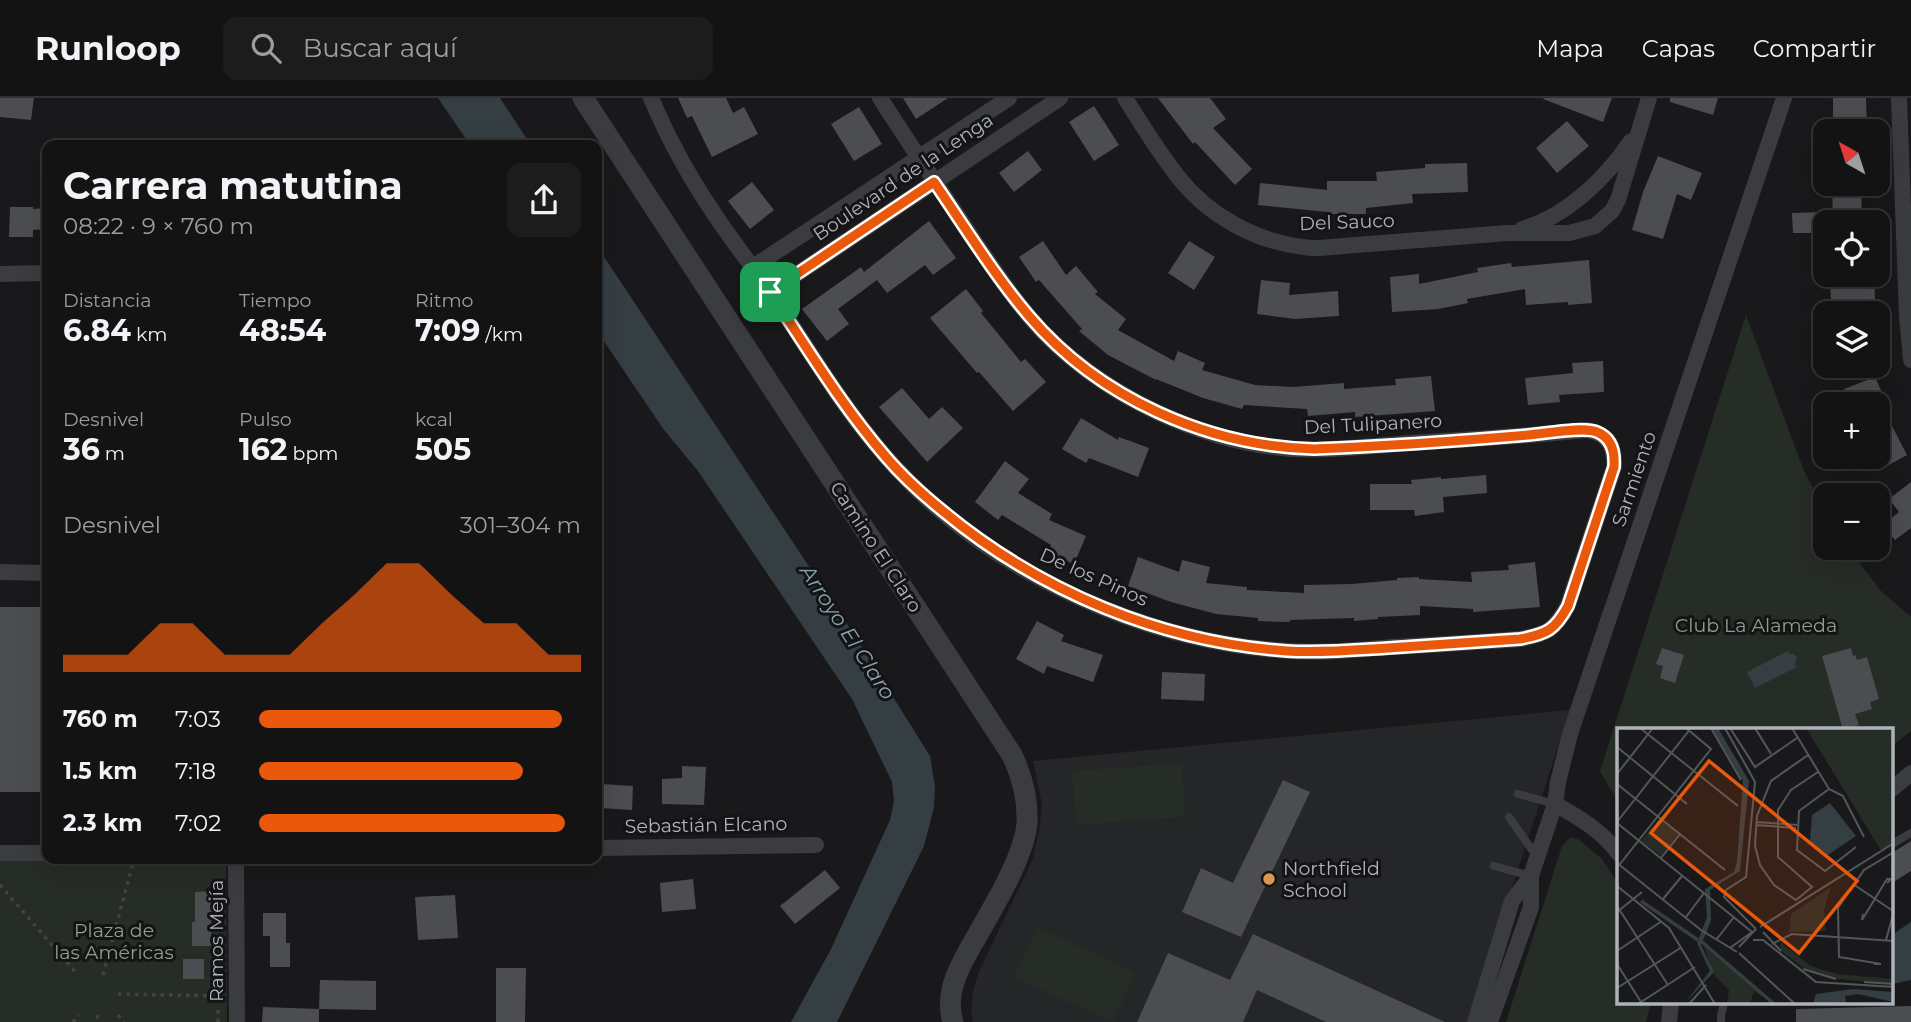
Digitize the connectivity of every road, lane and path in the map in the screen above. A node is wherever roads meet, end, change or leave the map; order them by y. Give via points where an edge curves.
1 (583, 98) edge
2 (651, 98) edge
3 (880, 98) edge
4 (1009, 98) edge
5 (1060, 98) edge
6 (1125, 98) edge
7 (1649, 98) edge
8 (1784, 98) edge
9 (1899, 98) edge
10 (1911, 127) edge
11 (1638, 131) junction
12 (1901, 145) junction
13 (919, 158) junction
14 (934, 182) junction
15 (1507, 233) junction
16 (753, 267) junction
17 (42, 273) edge
18 (0, 274) edge
19 (770, 292) junction
20 (1911, 360) edge
21 (1611, 442) joint
22 (0, 572) edge
23 (42, 573) edge
24 (1911, 773) edge
25 (1894, 787) edge
26 (1518, 794) dead end
27 (1555, 804) junction
28 (1509, 817) dead end
29 (1911, 833) edge
30 (1894, 843) edge
31 (816, 845) dead end
32 (602, 848) edge
33 (1617, 852) edge
34 (0, 853) edge
35 (42, 853) edge
36 (1537, 857) junction
37 (133, 864) edge
38 (236, 864) edge
39 (1494, 866) dead end
40 (1531, 876) junction
41 (0, 885) edge
42 (78, 975) dead end
43 (103, 975) dead end
44 (118, 994) dead end
45 (237, 996) junction
46 (1671, 1004) edge
47 (1724, 1004) edge
48 (79, 1015) dead end
49 (97, 1015) dead end
50 (118, 1015) dead end
51 (73, 1022) edge
52 (98, 1022) edge
53 (124, 1022) edge
54 (237, 1022) edge
55 (953, 1022) edge
56 (1475, 1022) edge
57 (1490, 1022) edge
58 (1670, 1022) edge
59 (1721, 1022) edge

1 - 55 street, Camino El Claro via 1019,771 1027,808 1024,841 954,981 950,996
2 - 16 street, De los Pinos via 700,191
3 - 13 street, Del Tulipanero
4 - 13 street, Boulevard de la Lenga
5 - 14 street, Boulevard de la Lenga
6 - 15 street, Del Sauco via 1180,180 1214,212 1252,233 1318,248
7 - 11 street, Del Sauco
8 - 27 street, Sarmiento via 1570,734
9 - 12 street
10 - 12 street
11 - 15 street, Del Sauco via 1606,173 1580,197 1541,222
11 - 15 street, Del Sauco via 1618,200 1604,219 1569,233
12 - 20 street
13 - 14 street, Del Tulipanero
13 - 16 street, Boulevard de la Lenga
14 - 19 street, Boulevard de la Lenga
14 - 21 street, Del Tulipanero via 1012,295 1046,335 1110,386 1190,426 1289,449 1588,429
16 - 19 street, De los Pinos
17 - 18 street
19 - 21 street, De los Pinos via 868,435 898,471 952,519 1021,568 1089,602 1160,628 1219,642 1289,651 1342,651 1520,639 1550,630 1568,606 1614,467
22 - 23 street
24 - 25 street
26 - 27 lane
27 - 33 street via 1593,827
27 - 36 street, Sarmiento
28 - 36 lane
29 - 30 lane
31 - 32 street, Sebastián Elcano
34 - 35 street
36 - 40 street, Sarmiento
37 - 43 path
38 - 45 street, Ramos Mejía
39 - 40 lane
40 - 56 street, Sarmiento via 1512,901
40 - 57 street, Sarmiento via 1531,908
41 - 42 path
44 - 45 path
45 - 54 street, Ramos Mejía
46 - 58 street
47 - 59 lane
48 - 51 path
49 - 52 path
50 - 53 path

